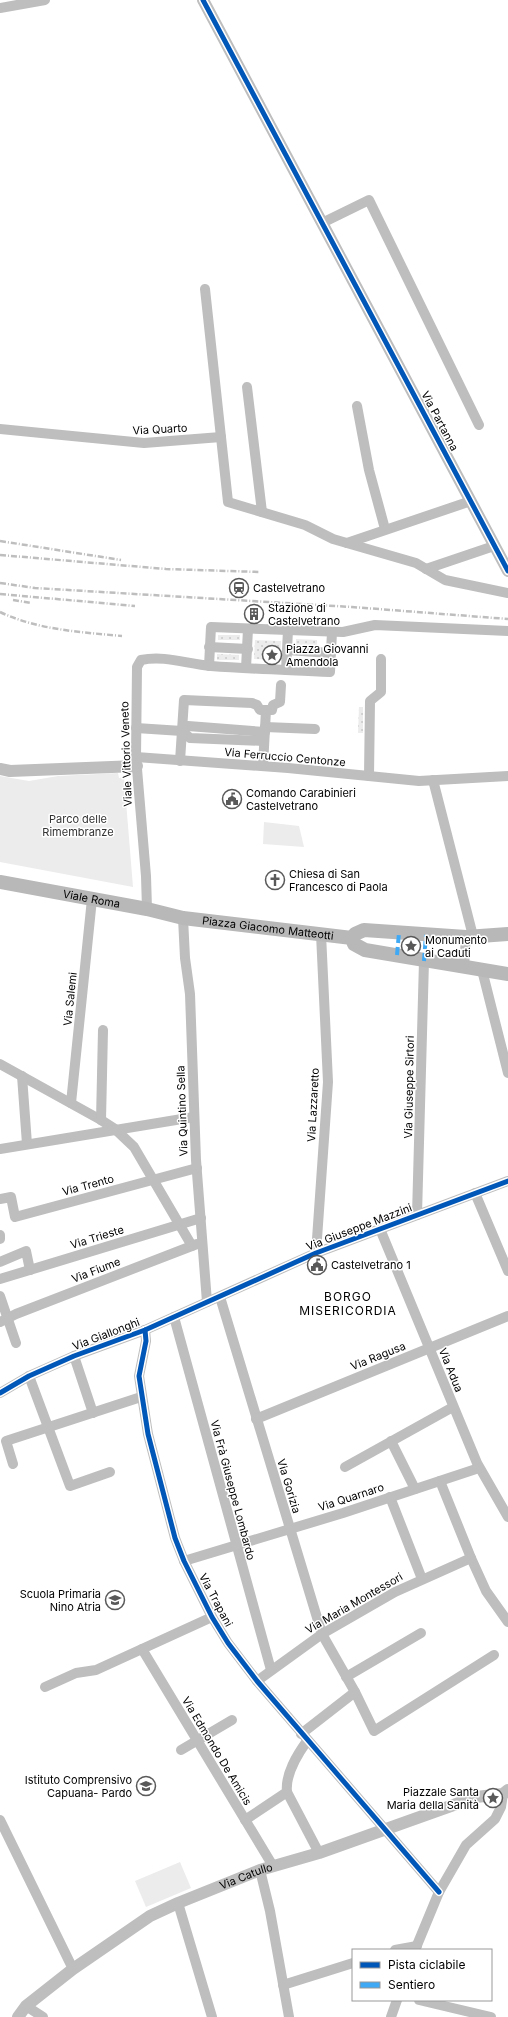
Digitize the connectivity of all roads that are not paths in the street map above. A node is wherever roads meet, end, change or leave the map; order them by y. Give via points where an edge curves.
1 (45, 0) edge
2 (203, 0) edge
3 (0, 8) edge
4 (322, 223) junction
5 (205, 289) dead end
6 (247, 387) dead end
7 (357, 406) dead end
8 (479, 425) dead end
9 (0, 429) edge
10 (221, 436) junction
11 (471, 501) junction
12 (262, 512) junction
13 (385, 529) junction
14 (347, 543) junction
15 (494, 546) junction
16 (426, 569) junction
17 (508, 571) edge
18 (508, 593) edge
19 (248, 629) junction
20 (288, 630) junction
21 (332, 632) junction
22 (508, 632) edge
23 (209, 647) junction
24 (248, 649) junction
25 (287, 650) junction
26 (331, 653) junction
27 (381, 659) dead end
28 (205, 665) junction
29 (246, 668) junction
30 (286, 670) junction
31 (281, 685) dead end
32 (266, 710) junction
33 (136, 728) junction
34 (315, 729) dead end
35 (182, 731) junction
36 (265, 733) junction
37 (137, 761) junction
38 (180, 761) junction
39 (263, 766) junction
40 (0, 769) edge
41 (369, 776) junction
42 (508, 776) edge
43 (433, 780) junction
44 (0, 883) edge
45 (92, 899) junction
46 (147, 909) junction
47 (183, 918) junction
48 (321, 934) junction
49 (508, 934) edge
50 (469, 937) junction
51 (352, 938) junction
52 (424, 961) junction
53 (464, 967) junction
54 (482, 970) junction
55 (508, 974) edge
56 (103, 1030) dead end
57 (0, 1064) edge
58 (508, 1073) edge
59 (22, 1076) junction
60 (71, 1103) junction
61 (194, 1117) junction
62 (101, 1120) junction
63 (115, 1129) junction
64 (27, 1144) junction
65 (0, 1149) edge
66 (197, 1168) junction
67 (153, 1180) junction
68 (508, 1181) edge
69 (475, 1193) junction
70 (0, 1199) edge
71 (417, 1215) junction
72 (201, 1218) junction
73 (179, 1224) junction
74 (380, 1229) junction
75 (0, 1235) edge
76 (0, 1239) edge
77 (202, 1241) junction
78 (192, 1246) junction
79 (316, 1254) junction
80 (0, 1262) edge
81 (30, 1270) junction
82 (508, 1271) edge
83 (0, 1279) edge
84 (0, 1296) edge
85 (220, 1297) junction
86 (207, 1302) junction
87 (508, 1316) edge
88 (174, 1317) junction
89 (4, 1321) edge
90 (144, 1330) junction
91 (16, 1343) dead end
92 (429, 1348) junction
93 (74, 1356) junction
94 (29, 1376) junction
95 (0, 1393) edge
96 (141, 1397) junction
97 (453, 1407) junction
98 (93, 1413) junction
99 (256, 1418) junction
100 (48, 1428) junction
101 (391, 1441) junction
102 (13, 1464) dead end
103 (345, 1467) dead end
104 (480, 1468) junction
105 (110, 1472) dead end
106 (440, 1481) junction
107 (415, 1490) junction
108 (390, 1497) junction
109 (508, 1517) edge
110 (290, 1529) junction
111 (235, 1545) junction
112 (471, 1558) junction
113 (184, 1561) junction
114 (422, 1579) junction
115 (212, 1617) junction
116 (508, 1622) edge
117 (421, 1633) dead end
118 (322, 1634) junction
119 (142, 1649) junction
120 (494, 1655) dead end
121 (270, 1670) junction
122 (346, 1678) junction
123 (257, 1681) junction
124 (45, 1687) dead end
125 (355, 1692) junction
126 (232, 1720) dead end
127 (304, 1738) junction
128 (196, 1740) junction
129 (181, 1750) dead end
130 (287, 1792) junction
131 (506, 1792) edge
132 (0, 1820) edge
133 (245, 1820) junction
134 (384, 1829) junction
135 (319, 1853) junction
136 (273, 1866) junction
137 (260, 1870) junction
138 (439, 1892) junction
139 (178, 1903) junction
140 (416, 1948) edge
141 (406, 1949) edge
142 (352, 1963) edge
143 (73, 1969) junction
144 (283, 1985) junction
145 (397, 2001) edge
146 (423, 2001) edge
147 (26, 2006) junction
148 (18, 2017) edge
149 (43, 2017) edge
150 (212, 2017) edge
151 (289, 2017) edge
152 (391, 2017) edge
153 (491, 2017) edge

1 - 3 street
2 - 4 street, Via Partanna
4 - 8 street via 369,200
4 - 11 street, Via Partanna
5 - 10 street
6 - 12 street
7 - 13 street via 369,470
9 - 10 street, Via Quarto via 144,443
10 - 12 street via 228,502
11 - 13 street
11 - 15 street, Via Partanna
12 - 14 street via 305,525
13 - 14 street
14 - 16 street via 416,563
15 - 16 street
15 - 17 street, Via Partanna
16 - 18 street via 445,580
19 - 20 street
19 - 23 street via 210,627
19 - 24 street
20 - 21 street
20 - 25 street
21 - 22 street via 375,625
21 - 26 street
23 - 24 street
23 - 28 street
24 - 29 street
25 - 26 street
25 - 30 street
26 - 30 street via 330,672
27 - 41 street via 380,692 370,701
28 - 29 street
28 - 33 street, Viale Vittorio Veneto via 150,658 141,660 137,667
29 - 30 street
31 - 32 street via 280,702 273,705 272,710
32 - 35 street via 260,710 258,705 252,703 184,700
32 - 36 street
33 - 35 street
33 - 37 street, Viale Vittorio Veneto
34 - 36 street
35 - 36 street via 188,726
35 - 38 street
36 - 39 street
37 - 38 street, Via Ferruccio Centonze
37 - 40 street via 10,771
37 - 46 street, Viale Vittorio Veneto
38 - 39 street, Via Ferruccio Centonze
39 - 41 street, Via Ferruccio Centonze
41 - 43 street, Via Ferruccio Centonze
42 - 43 street, Via Ferruccio Centonze
43 - 50 street
44 - 45 main road, Viale Roma
45 - 46 main road, Viale Roma
45 - 60 street, Via Salemi
46 - 47 main road, Viale Roma
47 - 48 main road, Piazza Giacomo Matteotti
47 - 61 street, Via Quintino Sella via 190,994
48 - 51 main road, Piazza Giacomo Matteotti
48 - 79 street, Via Lazzaretto via 328,1082
49 - 50 main road
50 - 51 main road via 364,930
50 - 53 street
51 - 52 main road via 354,944 362,949
52 - 53 main road
52 - 71 street, Via Giuseppe Sirtori
53 - 54 main road
54 - 55 main road
54 - 58 street
56 - 62 street
57 - 59 street
59 - 60 street
59 - 64 street
60 - 62 street
61 - 63 street
61 - 66 street, Via Quintino Sella
62 - 63 street
63 - 64 street
63 - 67 street via 134,1147
64 - 65 street
66 - 67 street, Via Trento
66 - 72 street, Via Quintino Sella
67 - 70 street, Via Trento via 15,1217 11,1198
67 - 73 street
68 - 69 street, Via Giuseppe Mazzini
69 - 71 street, Via Giuseppe Mazzini
69 - 82 street
71 - 74 street, Via Giuseppe Mazzini
72 - 73 street, Via Trieste
72 - 77 street, Via Quintino Sella
73 - 78 street
73 - 81 street, Via Trieste
74 - 79 street, Via Giuseppe Mazzini
74 - 92 street, Via Adua
75 - 76 street
77 - 78 street, Via Fiume
77 - 86 street, Via Quintino Sella
78 - 89 street, Via Fiume via 16,1314
79 - 85 street, Via Giuseppe Mazzini
80 - 81 street via 26,1251
81 - 83 street, Via Trieste
84 - 89 street
85 - 86 street, Via Giallonghi
85 - 99 street, Via Gorizia
86 - 88 street, Via Giallonghi
87 - 92 street, Via Ragusa
88 - 90 street, Via Giallonghi
88 - 111 street, Via Frà Giuseppe Lombardo
89 - 91 street
90 - 93 street, Via Giallonghi
90 - 96 street, Via Trapani via 146,1341 138,1376
92 - 97 street, Via Adua
92 - 99 street, Via Ragusa
93 - 94 street, Via Giallonghi
93 - 98 street
94 - 95 street, Via Giallonghi
94 - 100 street
96 - 98 street
96 - 113 street, Via Trapani via 159,1481
97 - 101 street
97 - 104 street, Via Adua
98 - 100 street
99 - 110 street, Via Gorizia
100 - 102 street via 6,1441
100 - 105 street via 70,1486
101 - 103 street
101 - 107 street
104 - 106 street, Via Quarnaro
104 - 109 street, Via Adua
106 - 107 street, Via Quarnaro
106 - 112 street
107 - 108 street, Via Quarnaro
108 - 110 street, Via Quarnaro
108 - 114 street
110 - 111 street, Via Quarnaro
110 - 118 street, Via Gorizia
111 - 113 street, Via Quarnaro
111 - 121 street, Via Frà Giuseppe Lombardo
112 - 114 street, Via Maria Montessori
112 - 116 street via 486,1591
113 - 115 street, Via Trapani
114 - 118 street, Via Maria Montessori
115 - 119 street
115 - 123 street, Via Trapani
117 - 122 street
118 - 121 street, Via Maria Montessori
118 - 122 street, Via Gorizia
119 - 124 street via 96,1670 76,1673
119 - 128 street, Via Edmondo De Amicis
120 - 125 street, Via Gorizia via 374,1731
121 - 123 street, Via Maria Montessori
122 - 125 street, Via Gorizia
123 - 127 street, Via Trapani
125 - 127 street
126 - 128 street
127 - 130 street via 286,1783
127 - 134 street, Via Trapani
128 - 129 street
128 - 133 street, Via Edmondo De Amicis
130 - 133 street
130 - 135 street
131 - 134 street, Via Catullo via 476,1797
131 - 138 street via 495,1819 466,1845
132 - 143 street
133 - 136 street, Via Edmondo De Amicis
134 - 135 street, Via Catullo
134 - 138 street
135 - 136 street, Via Catullo
136 - 137 street, Via Catullo
137 - 139 street, Via Catullo
137 - 144 street
138 - 140 street
139 - 143 street, Via Catullo via 150,1916
139 - 150 street
140 - 141 street
142 - 144 street
143 - 147 street, Via Catullo
144 - 151 street
145 - 152 street
146 - 153 street
147 - 148 street, Via Catullo
147 - 149 street

